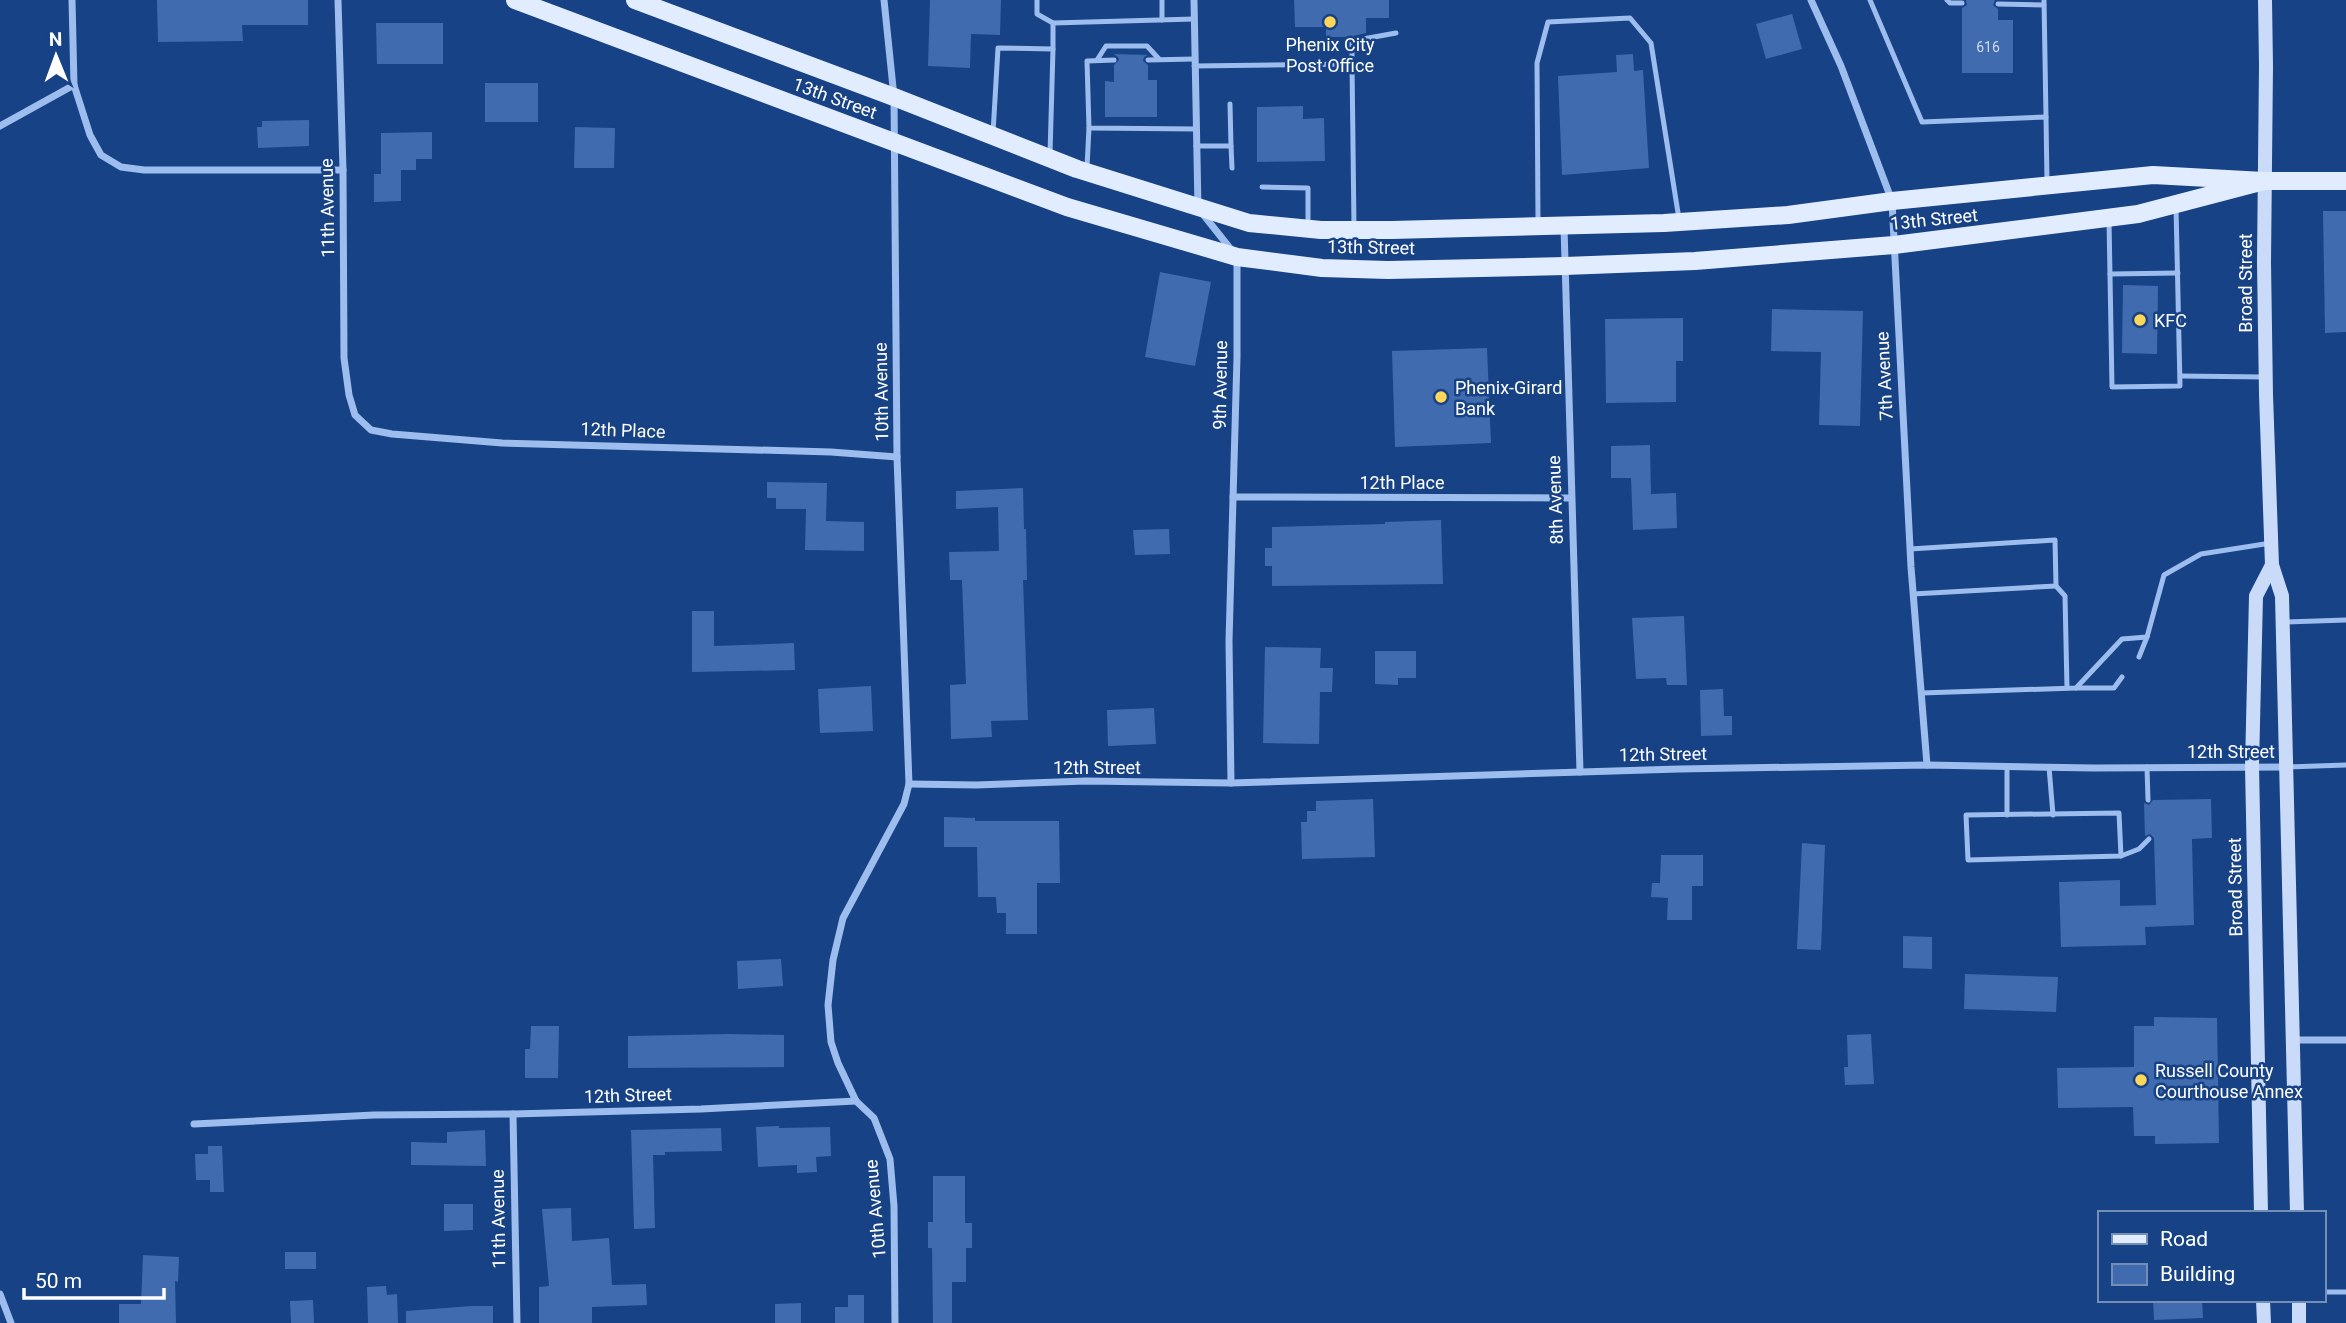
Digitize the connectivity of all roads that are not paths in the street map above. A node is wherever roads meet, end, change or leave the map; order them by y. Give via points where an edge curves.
1 (72, 0) edge
2 (338, 0) edge
3 (515, 0) edge
4 (635, 0) edge
5 (884, 0) edge
6 (1037, 0) edge
7 (1162, 0) edge
8 (1194, 0) edge
9 (1811, 0) edge
10 (1870, 0) edge
11 (1947, 0) edge
12 (2264, 0) edge
13 (2044, 2) edge
14 (1962, 3) dead end
15 (1998, 4) dead end
16 (1194, 19) junction
17 (1163, 20) junction
18 (1053, 23) junction
19 (1396, 33) dead end
20 (1053, 49) junction
21 (1159, 59) junction
22 (1097, 60) junction
23 (1114, 60) dead end
24 (1148, 60) dead end
25 (1194, 63) junction
26 (1352, 64) junction
27 (74, 85) junction
28 (894, 97) junction
29 (1230, 104) dead end
30 (2046, 117) junction
31 (0, 126) edge
32 (1089, 128) junction
33 (1196, 129) junction
34 (993, 136) junction
35 (894, 142) junction
36 (1196, 146) junction
37 (1231, 146) junction
38 (1049, 159) junction
39 (1232, 168) dead end
40 (343, 170) junction
41 (1087, 173) junction
42 (2264, 181) junction
43 (2346, 181) edge
44 (2047, 185) junction
45 (1262, 187) dead end
46 (1892, 201) junction
47 (2176, 204) junction
48 (1198, 208) junction
49 (2108, 218) junction
50 (1679, 222) junction
51 (1564, 226) junction
52 (1538, 227) junction
53 (1308, 229) junction
54 (1354, 230) junction
55 (1894, 245) junction
56 (1237, 257) junction
57 (1565, 266) junction
58 (2178, 273) junction
59 (2110, 274) junction
60 (2180, 376) junction
61 (2265, 377) junction
62 (355, 415) joint
63 (898, 457) junction
64 (1233, 497) junction
65 (1571, 498) junction
66 (2271, 543) junction
67 (1910, 549) junction
68 (2272, 565) junction
69 (2056, 586) junction
70 (1913, 594) junction
71 (2346, 620) edge
72 (2283, 622) junction
73 (2147, 637) junction
74 (2139, 657) dead end
75 (2122, 677) dead end
76 (2067, 688) junction
77 (2076, 688) junction
78 (1921, 692) junction
79 (1927, 765) junction
80 (2346, 765) edge
81 (2007, 766) junction
82 (2252, 766) junction
83 (2049, 767) junction
84 (2147, 767) junction
85 (2287, 767) junction
86 (1580, 772) junction
87 (1231, 783) junction
88 (909, 784) junction
89 (2148, 800) dead end
90 (2007, 815) junction
91 (2053, 815) junction
92 (2149, 839) dead end
93 (2121, 856) junction
94 (2292, 1040) junction
95 (2346, 1040) edge
96 (856, 1101) junction
97 (513, 1114) junction
98 (194, 1124) dead end
99 (2262, 1211) edge
100 (2297, 1211) edge
101 (2325, 1292) edge
102 (2346, 1292) edge
103 (0, 1294) edge
104 (2263, 1302) edge
105 (2299, 1302) edge
106 (11, 1323) edge
107 (517, 1323) edge
108 (895, 1323) edge
109 (2264, 1323) edge
110 (2299, 1323) edge

1 - 27 street
2 - 40 street, 11th Avenue
3 - 35 main road, 13th Street
4 - 28 main road, 13th Street
5 - 28 street, 10th Avenue
6 - 18 lane via 1037,14
7 - 17 lane
8 - 16 street
9 - 46 street, 7th Avenue
10 - 30 lane via 1922,122
11 - 14 lane
12 - 42 main road, Broad Street
13 - 15 lane
13 - 30 lane
16 - 17 lane
16 - 25 street
17 - 18 lane
18 - 20 lane
19 - 26 lane via 1352,41
20 - 34 lane via 998,48
20 - 38 lane
21 - 22 lane via 1147,46 1106,46
21 - 24 lane
21 - 25 lane
22 - 23 lane
22 - 32 lane via 1087,61
25 - 26 lane
25 - 33 street
26 - 54 lane
27 - 31 street
27 - 40 street via 101,155 121,167
28 - 34 main road, 13th Street
28 - 35 street, 10th Avenue
29 - 37 lane
30 - 44 lane
32 - 33 lane
32 - 41 lane
33 - 36 street
34 - 38 main road, 13th Street
35 - 56 main road, 13th Street via 1067,207
35 - 63 street, 10th Avenue
36 - 37 lane
36 - 48 street
37 - 39 lane
38 - 41 main road, 13th Street
40 - 62 street, 11th Avenue via 344,358
41 - 48 main road, 13th Street
42 - 43 main road, 13th Street
42 - 44 main road, 13th Street via 2153,175
42 - 47 main road, 13th Street
42 - 61 main road, Broad Street
44 - 46 main road, 13th Street
45 - 53 lane via 1308,188
46 - 50 main road, 13th Street via 1788,215
46 - 55 street, 7th Avenue
47 - 49 main road, 13th Street
47 - 58 lane
48 - 53 main road, 13th Street via 1250,223
48 - 56 street
49 - 55 main road, 13th Street
49 - 59 lane
50 - 51 main road, 13th Street
50 - 52 lane via 1651,43 1630,18 1548,22 1537,63
51 - 52 main road, 13th Street
51 - 57 street, 8th Avenue
52 - 54 main road, 13th Street
53 - 54 main road, 13th Street
55 - 57 main road, 13th Street
55 - 67 street, 7th Avenue
56 - 57 main road, 13th Street via 1374,270
56 - 64 street, 9th Avenue
57 - 65 street, 8th Avenue
58 - 59 lane
58 - 60 lane
59 - 60 lane via 2112,387 2180,386
60 - 61 lane
61 - 66 main road, Broad Street
62 - 63 street, 12th Place via 371,430 447,439
63 - 88 street, 10th Avenue
64 - 65 street, 12th Place
64 - 87 street, 9th Avenue
65 - 86 street, 8th Avenue
66 - 68 main road, Broad Street
66 - 73 lane via 2201,554 2164,575
67 - 69 lane via 2055,540
67 - 70 street, 7th Avenue
68 - 72 main road, Broad Street via 2282,596
68 - 82 main road, Broad Street via 2256,596
69 - 70 lane
69 - 76 lane via 2065,596
70 - 78 street, 7th Avenue
71 - 72 lane
72 - 85 main road, Broad Street
73 - 74 lane
73 - 77 lane via 2122,639
75 - 77 lane via 2113,688
76 - 77 lane
76 - 78 lane
78 - 79 street, 7th Avenue
79 - 81 street, 12th Street
79 - 86 street, 12th Street
80 - 85 lane
81 - 83 street, 12th Street
81 - 90 lane
82 - 84 street, 12th Street
82 - 85 street, 12th Street
82 - 99 main road, Broad Street
83 - 84 street, 12th Street
83 - 91 lane
84 - 89 lane
85 - 94 main road, Broad Street
86 - 87 street, 12th Street
87 - 88 street, 12th Street
88 - 96 street via 899,814 843,918 833,960 828,1004 831,1042
90 - 91 lane
90 - 93 lane via 1966,815 1968,860
91 - 93 lane via 2119,813
92 - 93 lane
94 - 95 street
94 - 100 main road, Broad Street
96 - 97 street, 12th Street
96 - 108 street, 10th Avenue via 874,1118 890,1159
97 - 98 street, 12th Street
97 - 107 street, 11th Avenue
101 - 102 lane
103 - 106 street
104 - 109 main road
105 - 110 main road

